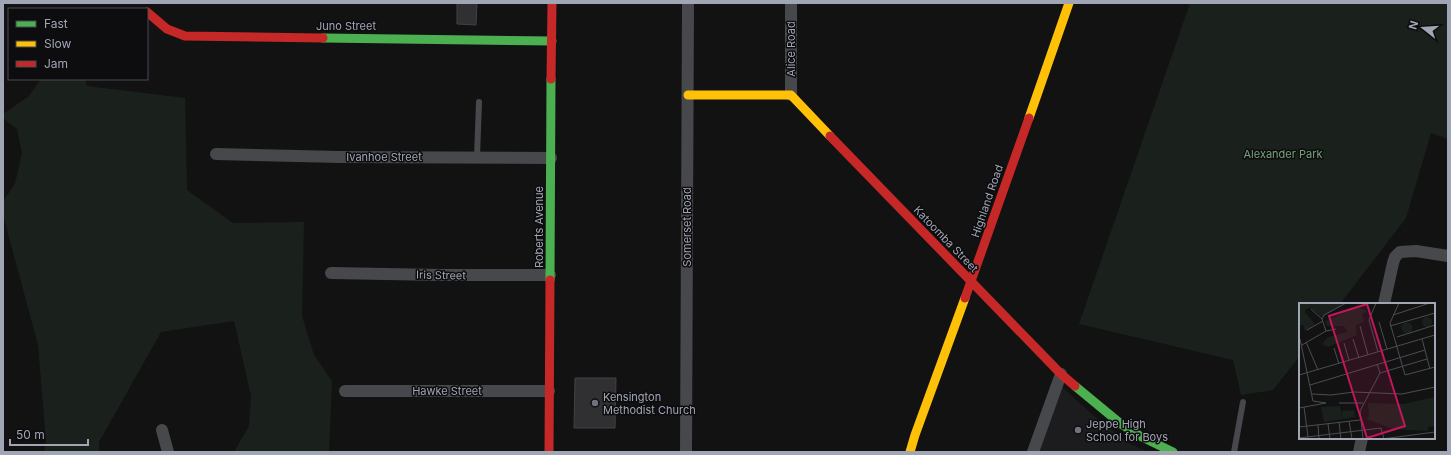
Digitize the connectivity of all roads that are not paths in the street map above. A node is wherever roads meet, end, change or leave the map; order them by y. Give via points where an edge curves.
1 (552, 3) edge
2 (688, 3) edge
3 (791, 3) edge
4 (1069, 3) edge
5 (148, 13) edge
6 (552, 41) junction
7 (688, 94) junction
8 (791, 95) junction
9 (479, 102) dead end
10 (216, 154) dead end
11 (476, 157) junction
12 (551, 158) junction
13 (1448, 256) edge
14 (331, 273) dead end
15 (550, 275) junction
16 (971, 282) junction
17 (1384, 303) edge
18 (1061, 374) junction
19 (345, 391) dead end
20 (549, 391) junction
21 (1243, 402) dead end
22 (162, 430) dead end
23 (1362, 439) edge
24 (168, 452) edge
25 (549, 452) edge
26 (686, 452) edge
27 (910, 452) edge
28 (1033, 452) edge
29 (1173, 452) edge
30 (1234, 452) edge
31 (1359, 452) edge

1 - 6 street, Roberts Avenue
2 - 7 street, Somerset Road
3 - 8 street, Alice Road
4 - 16 street, Highland Road
5 - 6 street, Juno Street via 168,30 184,37
6 - 12 street, Roberts Avenue
7 - 8 street
7 - 26 street, Somerset Road
8 - 16 street, Katoomba Street
9 - 11 lane
10 - 11 street, Ivanhoe Street
11 - 12 street, Ivanhoe Street
12 - 15 street, Roberts Avenue
13 - 17 street via 1416,251 1400,252 1393,263
14 - 15 street, Iris Street
15 - 20 street, Roberts Avenue
16 - 18 street, Katoomba Street
16 - 27 street, Highland Road
18 - 28 street
18 - 29 street, Katoomba Street via 1121,424
19 - 20 street, Hawke Street
20 - 25 street, Roberts Avenue
21 - 30 lane
22 - 24 street
23 - 31 street

